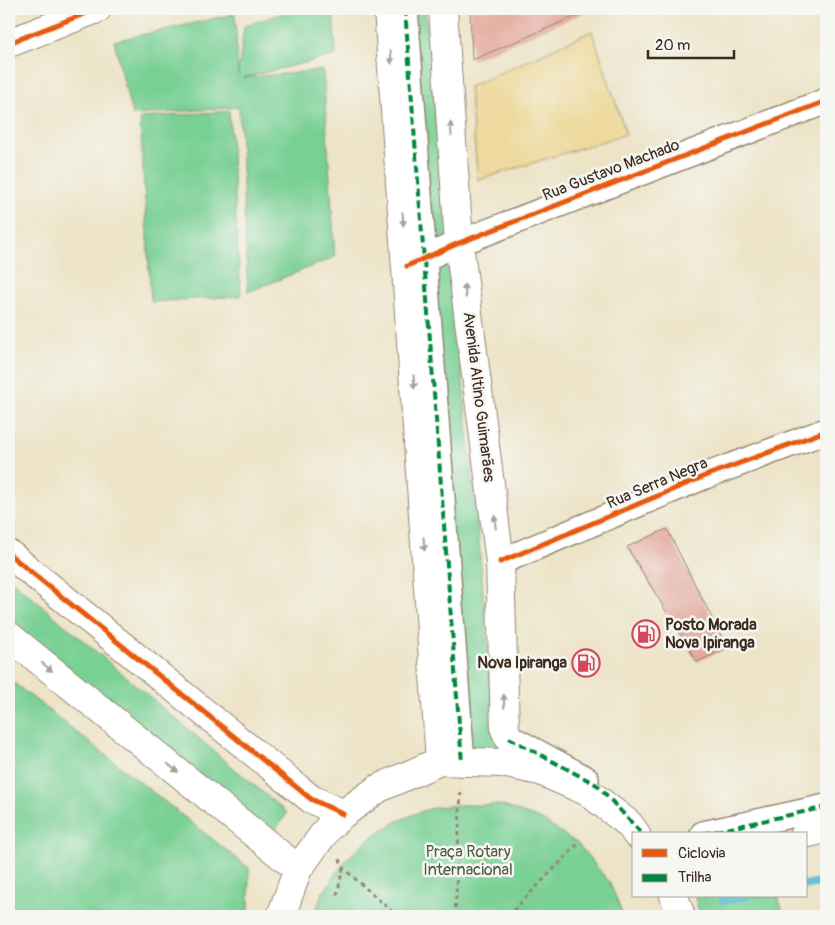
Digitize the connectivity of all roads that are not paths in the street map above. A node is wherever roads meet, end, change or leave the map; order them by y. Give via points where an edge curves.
1 (96, 9) edge
2 (388, 9) edge
3 (405, 9) edge
4 (443, 9) edge
5 (9, 43) edge
6 (826, 101) edge
7 (459, 243) junction
8 (416, 262) junction
9 (826, 430) edge
10 (9, 554) edge
11 (500, 562) junction
12 (9, 636) edge
13 (509, 738) junction
14 (451, 762) junction
15 (540, 771) junction
16 (826, 807) edge
17 (336, 821) junction
18 (826, 829) edge
19 (635, 832) edge
20 (640, 832) edge
21 (712, 832) edge
22 (808, 833) edge
23 (298, 869) junction
24 (675, 898) edge
25 (281, 916) edge
26 (681, 916) edge

1 - 5 main road
2 -> 8 main road
3 - 8 street
7 -> 4 main road, Avenida Altino Guimarães
6 - 7 street, Rua Gustavo Machado
7 - 8 street, Rua Gustavo Machado
11 -> 7 main road, Avenida Altino Guimarães
8 - 14 main road
9 - 11 street, Rua Serra Negra via 705,476
10 - 17 main road
13 -> 11 main road, Avenida Altino Guimarães via 505,730
12 -> 23 main road
13 - 15 main road, Avenida Altino Guimarães via 515,750
13 - 20 street via 597,785
14 - 15 main road via 502,763
14 - 17 main road via 379,788
15 - 19 main road via 588,792
16 - 21 street
17 - 23 main road
18 - 22 main road
23 - 25 main road
24 - 26 main road

